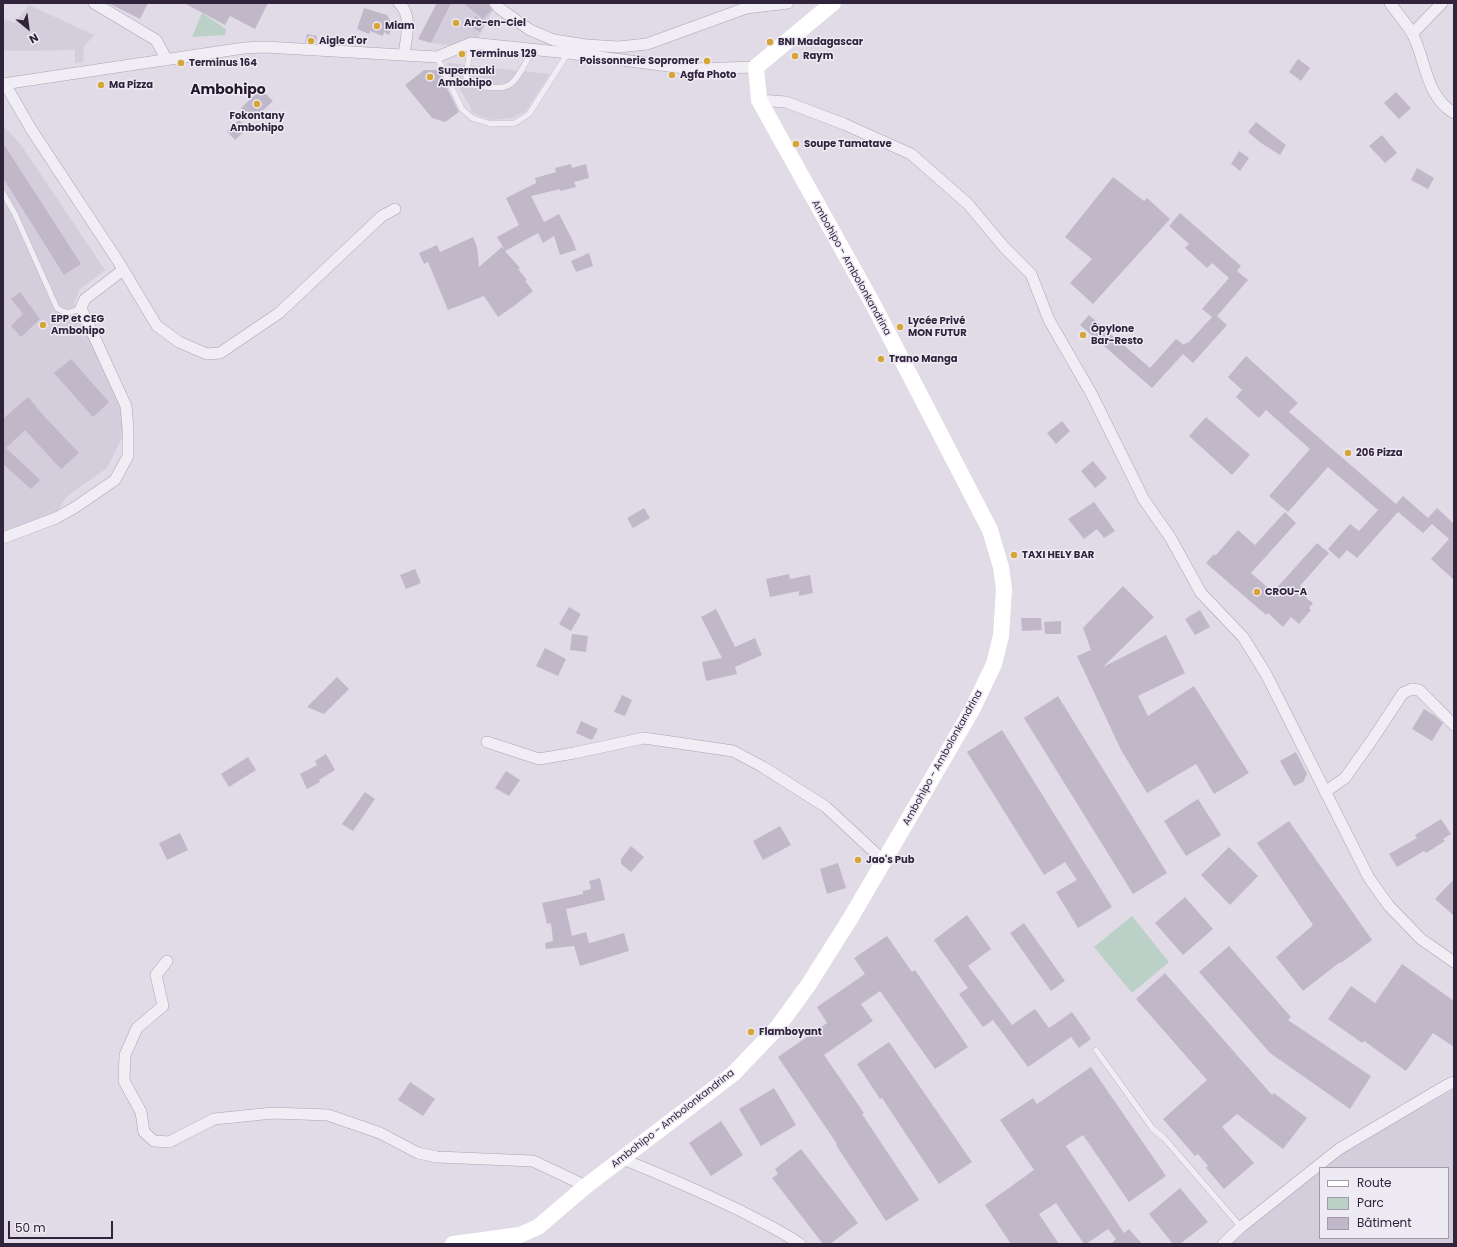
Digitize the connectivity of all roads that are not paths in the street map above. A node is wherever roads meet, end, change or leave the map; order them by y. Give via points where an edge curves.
1 (94, 3) edge
2 (399, 3) edge
3 (495, 3) edge
4 (788, 3) edge
5 (833, 3) edge
6 (1390, 3) edge
7 (1442, 3) edge
8 (1412, 34) junction
9 (472, 43) junction
10 (533, 49) junction
11 (568, 53) junction
12 (404, 54) junction
13 (437, 57) junction
14 (167, 60) junction
15 (756, 67) junction
16 (4, 84) edge
17 (759, 100) junction
18 (1454, 113) edge
19 (3, 193) edge
20 (395, 209) dead end
21 (123, 270) junction
22 (81, 308) junction
23 (3, 538) edge
24 (1454, 725) edge
25 (487, 742) dead end
26 (1325, 792) junction
27 (884, 861) junction
28 (167, 961) dead end
29 (1454, 962) edge
30 (1096, 1050) dead end
31 (1454, 1082) edge
32 (622, 1159) junction
33 (586, 1186) junction
34 (1241, 1227) junction
35 (453, 1244) edge
36 (800, 1244) edge
37 (1223, 1244) edge

1 - 14 street via 156,40
2 - 12 street via 408,22
3 - 4 street via 530,30 554,40 619,47 647,44 746,8
5 - 15 street
6 - 8 street
7 - 8 street
8 - 18 street via 1431,86 1441,101
9 - 10 street
9 - 10 lane via 466,77 472,84 480,87 508,86 516,78
9 - 13 street
10 - 11 street
11 - 13 lane via 529,114 515,123 491,124 472,118 462,109
11 - 15 street via 692,69
12 - 13 street
12 - 14 street via 265,47
14 - 16 street
15 - 17 street, Ambohipo - Ambolonkandrina
16 - 21 street
17 - 26 street via 786,102 911,154 968,204 1004,247 1031,274 1049,320 1091,393 1144,500 1170,536 1201,593 1243,637 1266,674
17 - 27 street, Ambohipo - Ambolonkandrina via 874,306 990,530 1001,567 1004,589 1001,636 994,664 972,710
19 - 22 lane via 57,308 69,313
20 - 21 street via 382,216 279,314 220,353 207,354 179,342 157,326
21 - 22 street via 86,299
22 - 23 street via 126,406 128,456 115,480 74,508 56,518
24 - 26 street via 1419,690 1412,689 1403,693 1345,778
25 - 27 street via 540,759 644,738 733,751 763,766 826,807
26 - 29 street via 1369,878 1389,906 1421,939
27 - 32 street, Ambohipo - Ambolonkandrina via 809,984 777,1028 733,1074
28 - 33 street via 156,975 163,1006 137,1028 125,1055 124,1081 141,1112 144,1132 154,1141 168,1142 214,1119 273,1113 328,1115 380,1132 418,1152 437,1157 533,1161
30 - 34 lane via 1153,1129 1164,1138
31 - 34 street via 1339,1148
32 - 33 street, Ambohipo - Ambolonkandrina
32 - 36 street via 705,1194 786,1234
33 - 35 street, Ambohipo - Ambolonkandrina via 538,1227 520,1235
34 - 37 street

